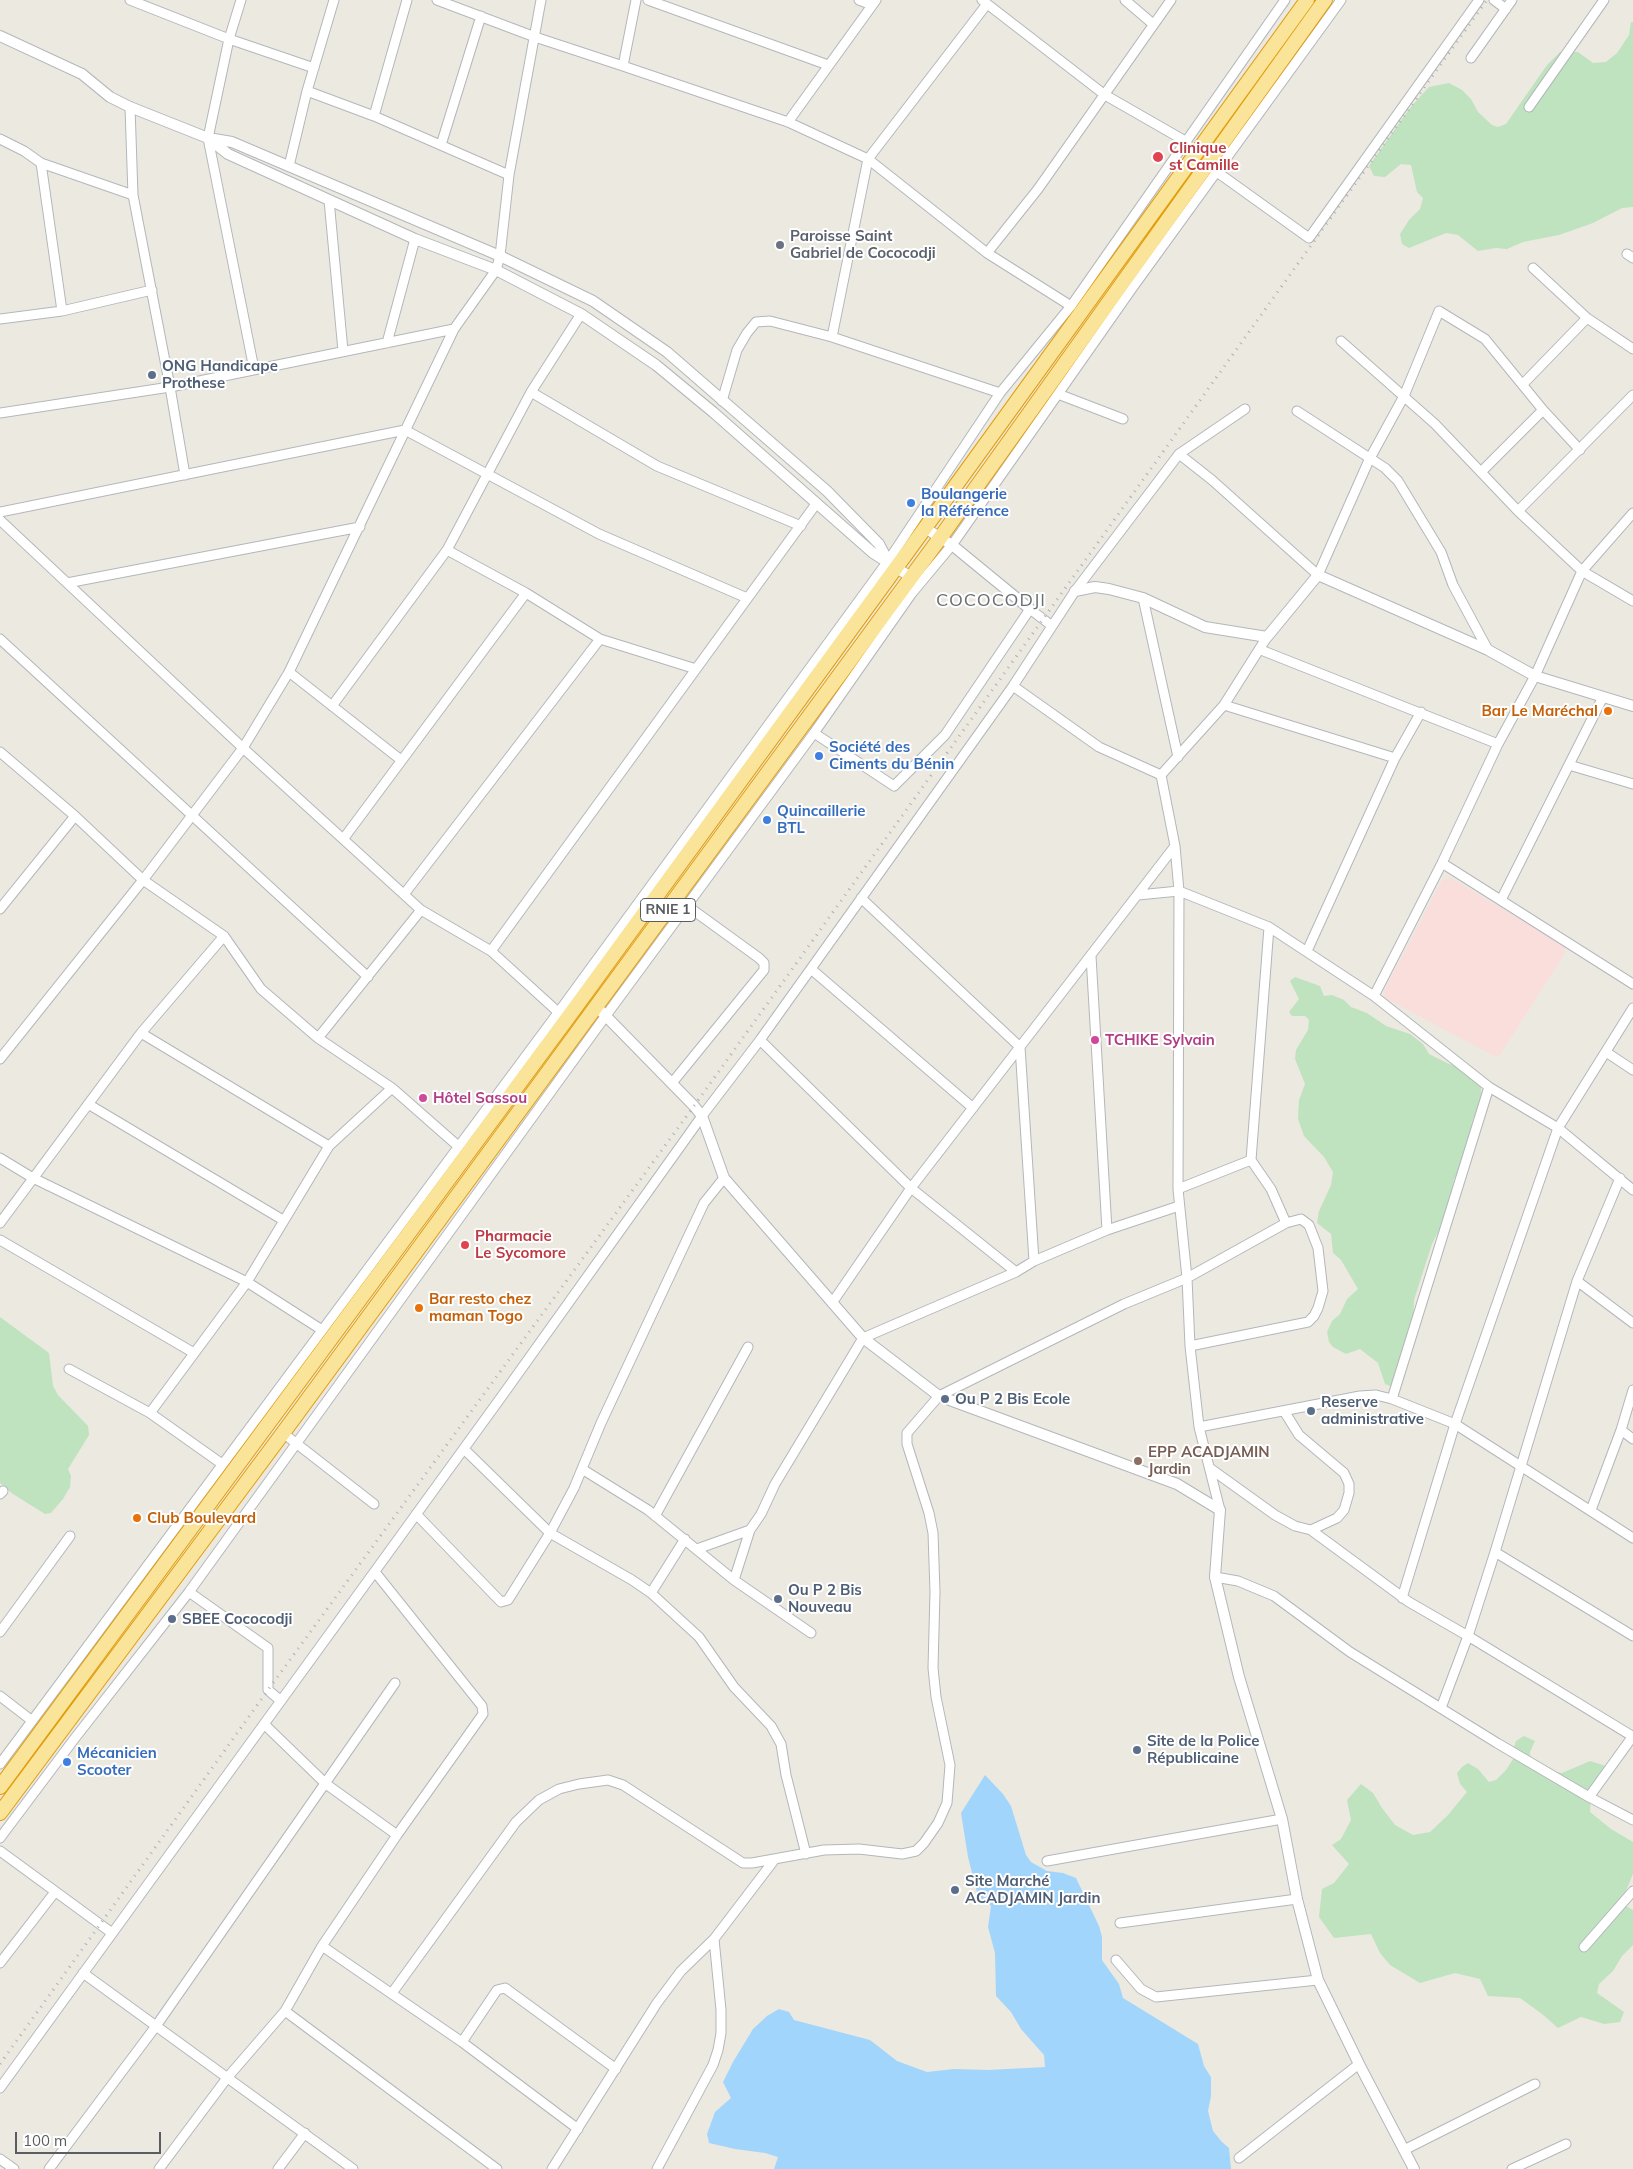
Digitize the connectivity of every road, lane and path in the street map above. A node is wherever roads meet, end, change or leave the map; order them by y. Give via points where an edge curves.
1 (130, 0) edge
2 (241, 0) edge
3 (334, 0) edge
4 (407, 0) edge
5 (437, 0) edge
6 (541, 0) edge
7 (636, 0) edge
8 (648, 0) edge
9 (859, 0) edge
10 (1125, 0) edge
11 (1171, 0) edge
12 (1285, 0) edge
13 (1306, 0) edge
14 (1325, 0) edge
15 (1341, 0) edge
16 (1479, 0) edge
17 (1494, 0) edge
18 (1512, 0) edge
19 (1604, 0) edge
20 (874, 2) edge
21 (984, 2) edge
22 (156, 4) edge
23 (1506, 9) junction
24 (481, 16) junction
25 (1153, 24) junction
26 (0, 36) edge
27 (535, 37) junction
28 (228, 39) junction
29 (1471, 58) dead end
30 (828, 64) junction
31 (623, 66) junction
32 (314, 68) junction
33 (308, 91) junction
34 (1105, 95) junction
35 (130, 107) junction
36 (1529, 108) dead end
37 (374, 116) junction
38 (788, 122) junction
39 (208, 138) junction
40 (0, 139) edge
41 (1187, 142) junction
42 (441, 146) junction
43 (868, 159) junction
44 (41, 164) junction
45 (289, 166) junction
46 (1217, 172) junction
47 (509, 175) junction
48 (133, 195) junction
49 (329, 200) junction
50 (415, 239) junction
51 (988, 253) junction
52 (500, 256) junction
53 (1532, 268) dead end
54 (496, 270) junction
55 (152, 290) junction
56 (1071, 306) junction
57 (62, 311) junction
58 (581, 314) junction
59 (1587, 318) junction
60 (0, 319) edge
61 (454, 329) junction
62 (832, 337) junction
63 (1341, 341) dead end
64 (387, 343) junction
65 (1633, 349) edge
66 (343, 351) junction
67 (254, 369) junction
68 (1523, 384) junction
69 (170, 387) junction
70 (531, 392) junction
71 (1000, 393) junction
72 (1058, 394) junction
73 (1633, 395) edge
74 (1404, 396) junction
75 (722, 401) junction
76 (1245, 410) dead end
77 (1543, 410) junction
78 (1297, 411) dead end
79 (0, 413) edge
80 (1123, 419) dead end
81 (405, 430) junction
82 (1580, 450) junction
83 (1179, 454) junction
84 (1369, 460) junction
85 (1481, 472) junction
86 (184, 474) junction
87 (487, 474) junction
88 (816, 504) junction
89 (1518, 511) junction
90 (0, 512) edge
91 (1633, 513) edge
92 (0, 520) edge
93 (801, 526) junction
94 (360, 527) junction
95 (925, 528) junction
96 (946, 541) junction
97 (447, 550) junction
98 (892, 564) junction
99 (1582, 571) junction
100 (1318, 575) junction
101 (915, 581) junction
102 (67, 584) junction
103 (1075, 591) junction
104 (526, 593) junction
105 (747, 598) junction
106 (1143, 598) junction
107 (1633, 601) edge
108 (1030, 609) junction
109 (1052, 626) junction
110 (1267, 637) junction
111 (0, 639) edge
112 (600, 639) junction
113 (1261, 650) junction
114 (1488, 650) junction
115 (696, 669) junction
116 (289, 672) junction
117 (1535, 676) junction
118 (1013, 686) junction
119 (1603, 697) junction
120 (1224, 705) junction
121 (332, 706) junction
122 (1633, 706) edge
123 (1421, 712) junction
124 (814, 733) junction
125 (1498, 744) junction
126 (243, 748) junction
127 (2, 757) edge
128 (1178, 757) junction
129 (1395, 758) junction
130 (401, 760) junction
131 (1569, 765) junction
132 (1161, 775) junction
133 (1633, 784) edge
134 (74, 816) junction
135 (192, 816) junction
136 (344, 838) junction
137 (1175, 846) junction
138 (1442, 863) junction
139 (143, 880) junction
140 (1179, 891) junction
141 (405, 893) junction
142 (1138, 895) junction
143 (861, 898) junction
144 (1501, 900) junction
145 (686, 905) junction
146 (0, 909) edge
147 (421, 910) junction
148 (1269, 927) junction
149 (224, 936) junction
150 (491, 951) junction
151 (1307, 951) junction
152 (1091, 956) junction
153 (811, 969) junction
154 (368, 977) junction
155 (1633, 984) edge
156 (1374, 996) junction
157 (1633, 1008) edge
158 (558, 1012) junction
159 (601, 1012) junction
160 (141, 1033) junction
161 (318, 1038) junction
162 (760, 1040) junction
163 (1020, 1047) junction
164 (1606, 1052) junction
165 (0, 1059) edge
166 (1633, 1070) edge
167 (672, 1083) junction
168 (1489, 1087) junction
169 (392, 1088) junction
170 (88, 1104) junction
171 (973, 1108) junction
172 (702, 1116) junction
173 (1558, 1128) junction
174 (329, 1146) junction
175 (458, 1146) junction
176 (0, 1158) edge
177 (1252, 1160) junction
178 (33, 1178) junction
179 (724, 1178) junction
180 (1620, 1178) junction
181 (911, 1188) junction
182 (1178, 1189) junction
183 (1633, 1190) edge
184 (1179, 1206) junction
185 (283, 1220) junction
186 (0, 1222) edge
187 (1286, 1223) junction
188 (1107, 1230) junction
189 (0, 1240) edge
190 (1034, 1261) junction
191 (1016, 1272) junction
192 (1186, 1278) junction
193 (1577, 1281) junction
194 (247, 1282) junction
195 (832, 1303) junction
196 (1633, 1323) edge
197 (322, 1330) junction
198 (863, 1338) junction
199 (1190, 1346) junction
200 (748, 1347) dead end
201 (194, 1353) junction
202 (69, 1369) dead end
203 (1633, 1390) edge
204 (939, 1396) junction
205 (1392, 1399) junction
206 (1284, 1411) junction
207 (150, 1413) junction
208 (1455, 1424) junction
209 (1199, 1428) junction
210 (1621, 1430) junction
211 (283, 1433) junction
212 (1633, 1439) edge
213 (296, 1443) junction
214 (464, 1449) junction
215 (222, 1464) junction
216 (1520, 1466) junction
217 (582, 1469) junction
218 (1211, 1469) junction
219 (374, 1504) dead end
220 (1220, 1510) junction
221 (1592, 1510) junction
222 (416, 1514) junction
223 (655, 1516) junction
224 (750, 1530) junction
225 (1312, 1530) junction
226 (550, 1533) junction
227 (70, 1536) dead end
228 (1633, 1538) edge
229 (685, 1539) junction
230 (697, 1549) junction
231 (1495, 1552) junction
232 (375, 1572) junction
233 (1215, 1578) junction
234 (734, 1580) junction
235 (189, 1592) junction
236 (651, 1593) junction
237 (1402, 1598) junction
238 (0, 1632) edge
239 (811, 1633) dead end
240 (1468, 1636) junction
241 (1633, 1636) edge
242 (395, 1683) dead end
243 (0, 1696) edge
244 (281, 1701) junction
245 (1441, 1708) junction
246 (32, 1720) junction
247 (264, 1724) junction
248 (1633, 1736) edge
249 (0, 1764) edge
250 (326, 1784) junction
251 (0, 1787) edge
252 (1589, 1797) junction
253 (0, 1813) edge
254 (1282, 1819) junction
255 (1633, 1820) edge
256 (397, 1835) junction
257 (0, 1838) edge
258 (0, 1851) edge
259 (806, 1854) junction
260 (775, 1859) junction
261 (1047, 1862) dead end
262 (1633, 1891) edge
263 (55, 1892) junction
264 (1297, 1899) junction
265 (1120, 1923) dead end
266 (112, 1933) junction
267 (714, 1939) junction
268 (322, 1946) junction
269 (1584, 1947) dead end
270 (1116, 1960) dead end
271 (0, 1963) edge
272 (83, 1973) junction
273 (1318, 1980) junction
274 (392, 1993) junction
275 (285, 2011) junction
276 (156, 2026) junction
277 (462, 2042) junction
278 (1359, 2064) junction
279 (616, 2069) junction
280 (227, 2078) junction
281 (1535, 2084) dead end
282 (0, 2088) edge
283 (578, 2129) junction
284 (304, 2133) junction
285 (1566, 2144) dead end
286 (1404, 2150) junction
287 (1239, 2158) dead end
288 (0, 2159) edge
289 (14, 2169) edge
290 (49, 2169) edge
291 (159, 2169) edge
292 (278, 2169) edge
293 (353, 2169) edge
294 (498, 2169) edge
295 (552, 2169) edge
296 (657, 2169) edge
297 (1414, 2169) edge
298 (1512, 2169) edge

1 - 22 street
2 - 28 street
3 - 32 street
4 - 37 street
5 - 24 street
6 - 27 street
7 - 31 street
8 - 30 street
9 - 20 street
10 - 25 street
11 - 25 street
12 - 41 street
13 - 95 highway, RNIE 1
14 - 96 highway, RNIE 1
15 - 46 street
16 - 46 street via 1309,238
17 - 23 street
18 - 23 street
19 - 36 street
20 - 30 street
21 - 34 street
21 - 43 street
22 - 28 street
23 - 29 street
24 - 27 street
24 - 42 street
25 - 34 street
26 - 35 street via 82,74 110,97
27 - 31 street
27 - 47 street
28 - 32 street
28 - 39 street
30 - 38 street
31 - 38 street
32 - 33 street
33 - 37 street
33 - 45 street
34 - 41 street
34 - 51 street
35 - 39 street
35 - 48 street
37 - 42 street
38 - 43 street
39 - 45 street via 232,142
39 - 49 street via 228,154
39 - 67 street
40 - 44 street
41 - 56 street
42 - 47 street
43 - 51 street
43 - 62 street
44 - 48 street
44 - 57 street
45 - 52 street
46 - 72 street
47 - 52 street
48 - 55 street
49 - 50 street
49 - 66 street
50 - 54 street
50 - 64 street
51 - 56 street
52 - 54 street
52 - 75 street via 593,300 667,352
53 - 59 street
54 - 58 street
54 - 61 street
55 - 57 street
55 - 69 street
56 - 71 street
57 - 60 street
58 - 70 street
58 - 88 street via 656,364
59 - 65 street
59 - 68 street
61 - 64 street
61 - 81 street
62 - 71 street
62 - 75 street via 770,321 756,322 737,350
63 - 74 street
64 - 66 street
66 - 67 street
67 - 69 street
68 - 74 street via 1485,339 1440,311
68 - 77 street
69 - 79 street
69 - 86 street
70 - 87 street
70 - 93 street via 657,466
71 - 98 street
72 - 80 street
72 - 96 street
73 - 82 street
74 - 84 street
74 - 85 street
75 - 98 street via 827,491 879,544
76 - 83 street
77 - 82 street
77 - 85 street
78 - 84 street
81 - 86 street
81 - 87 street
81 - 94 street
82 - 89 street
83 - 100 street
83 - 103 street
84 - 100 street
84 - 114 street via 1385,468 1412,501 1441,552 1453,585
85 - 89 street
86 - 90 street
87 - 97 street
87 - 105 street via 600,534
88 - 93 street
88 - 98 street via 873,553
89 - 99 street
91 - 99 street
92 - 102 street
93 - 105 street
94 - 102 street
94 - 116 street
95 - 96 street
95 - 98 highway, RNIE 1
96 - 101 highway, RNIE 1
96 - 108 street
97 - 104 street
97 - 121 street
98 - 101 street
98 - 158 street
98 - 251 highway, RNIE 1 via 416,1225
99 - 107 street
99 - 117 street
100 - 110 street
100 - 114 street
101 - 124 street
101 - 159 highway, RNIE 1
102 - 126 street
103 - 106 street via 1095,587
103 - 109 street
104 - 112 street
104 - 130 street
105 - 115 street
106 - 110 street via 1205,627
106 - 128 street
108 - 109 street
108 - 124 street via 945,735 894,786
109 - 118 street
110 - 113 street
111 - 135 street
112 - 115 street
112 - 141 street
113 - 120 street
113 - 123 street
114 - 117 street
115 - 150 street
116 - 121 street
116 - 126 street
117 - 119 street
117 - 125 street
118 - 132 street via 1100,747
118 - 143 street
119 - 122 street
119 - 131 street
120 - 128 street
120 - 129 street
121 - 130 street
123 - 125 street
123 - 129 street
124 - 145 street
125 - 138 street
126 - 135 street
126 - 136 street
127 - 134 street
128 - 132 street
129 - 151 street
130 - 136 street
131 - 133 street
131 - 144 street
132 - 137 street
134 - 139 street
134 - 146 street
135 - 139 street
135 - 154 street
136 - 141 street
137 - 140 street
137 - 142 street
138 - 144 street
138 - 156 street
139 - 149 street
139 - 165 street
140 - 142 street
140 - 148 street
140 - 182 street
141 - 147 street
142 - 152 street
143 - 153 street
143 - 163 street
144 - 155 street
145 - 159 street
145 - 167 street via 759,958 764,963 764,970
147 - 150 street
147 - 154 street
148 - 151 street
148 - 177 street
149 - 160 street
149 - 161 street via 261,989
150 - 158 street
151 - 156 street
152 - 163 street
152 - 188 street
153 - 162 street
153 - 171 street
154 - 161 street
156 - 168 street
157 - 164 street
158 - 175 street
159 - 167 street
159 - 211 highway, RNIE 1
159 - 213 street
160 - 170 street
160 - 174 street
161 - 169 street
162 - 172 street
162 - 181 street
163 - 171 street
163 - 190 street
164 - 166 street
164 - 173 street
167 - 172 street
168 - 173 street
168 - 205 street
169 - 174 street
169 - 175 street
170 - 178 street
170 - 185 street
171 - 181 street
172 - 179 street
172 - 214 street
173 - 180 street
173 - 208 street
174 - 185 street
175 - 197 street
176 - 178 street
177 - 182 street
177 - 187 street via 1271,1189
178 - 186 street
178 - 194 street
179 - 195 street
179 - 217 street via 704,1203
180 - 183 street
180 - 193 street
181 - 191 street
181 - 195 street
182 - 184 street
184 - 188 street
184 - 192 street
185 - 194 street
187 - 192 street
187 - 199 street via 1300,1219 1309,1224 1318,1248 1323,1291 1314,1316 1308,1322
188 - 190 street
189 - 201 street
190 - 191 street
191 - 198 street
192 - 199 street
192 - 204 street via 1124,1304
193 - 196 street
193 - 216 street
194 - 197 street
194 - 201 street
195 - 198 street
197 - 215 street
198 - 204 street
198 - 224 street
199 - 209 street
200 - 223 street
201 - 207 street
202 - 207 street
203 - 210 street
204 - 220 street via 1177,1484
204 - 259 street via 907,1433 933,1534 933,1668 950,1765 946,1803 938,1823 924,1843 909,1853 859,1849
205 - 206 street via 1360,1396
205 - 208 street
206 - 209 street
206 - 225 street via 1299,1435 1344,1473 1348,1484 1344,1510 1337,1518
207 - 215 street
208 - 216 street
208 - 237 street
209 - 218 street
210 - 212 street
210 - 221 street
211 - 213 street
211 - 253 highway, RNIE 1
213 - 219 street
213 - 235 street
214 - 222 street
214 - 226 street
215 - 246 street
216 - 221 street
216 - 231 street
217 - 223 street
217 - 226 street
218 - 220 street
218 - 225 street via 1275,1515 1295,1526
220 - 233 street
221 - 228 street
222 - 226 street via 500,1602 508,1600
222 - 232 street
223 - 229 street
224 - 230 street
224 - 234 street
225 - 237 street
226 - 236 street
227 - 238 street
229 - 230 street
229 - 236 street
230 - 234 street
231 - 240 street
231 - 241 street
232 - 244 street
232 - 256 street via 483,1709 483,1714
233 - 245 street via 1246,1584 1274,1596 1350,1652
233 - 254 street via 1239,1677
234 - 239 street
235 - 244 street via 268,1648 268,1690
235 - 257 street
236 - 259 street via 700,1637 734,1687 770,1726 783,1749 786,1775
237 - 240 street
240 - 245 street
240 - 248 street
242 - 250 street
243 - 246 street
244 - 247 street
245 - 252 street
246 - 249 street
247 - 250 street
247 - 266 street
248 - 252 street
250 - 256 street
250 - 276 street
252 - 255 street
254 - 261 street
254 - 264 street
256 - 268 street
258 - 263 street
259 - 260 street
260 - 267 street
260 - 274 street via 744,1863 623,1785 608,1780 559,1789 540,1800 516,1822
262 - 269 street
263 - 266 street
263 - 271 street
264 - 265 street
264 - 273 street
266 - 272 street
267 - 279 street via 681,1971
267 - 296 street via 721,2010 718,2050
268 - 274 street
268 - 275 street
270 - 273 street via 1141,1989 1156,1998
272 - 276 street
272 - 282 street
273 - 278 street
274 - 277 street
275 - 280 street
275 - 294 street
276 - 280 street
276 - 290 street
277 - 279 street via 497,1990 505,1988
277 - 283 street
278 - 286 street
278 - 287 street
279 - 283 street
280 - 284 street
280 - 291 street
281 - 286 street
283 - 295 street
284 - 292 street
284 - 293 street
285 - 298 street
286 - 297 street
288 - 289 street

